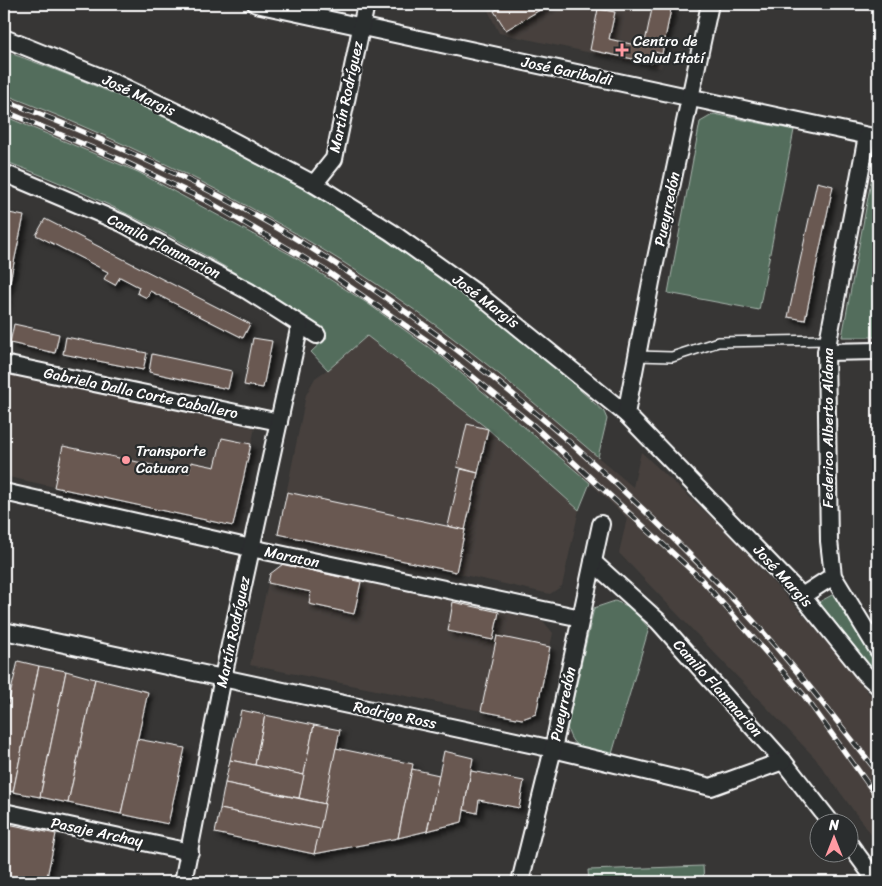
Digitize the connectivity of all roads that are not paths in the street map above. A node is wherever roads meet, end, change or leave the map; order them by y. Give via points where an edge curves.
1 (256, 4) edge
2 (366, 4) edge
3 (710, 4) edge
4 (361, 26) junction
5 (4, 38) edge
6 (690, 98) junction
7 (873, 137) edge
8 (4, 173) edge
9 (314, 184) junction
10 (300, 325) junction
11 (317, 335) dead end
12 (827, 346) junction
13 (878, 351) edge
14 (637, 356) junction
15 (4, 364) edge
16 (626, 414) junction
17 (279, 422) junction
18 (4, 492) edge
19 (601, 524) dead end
20 (251, 548) junction
21 (593, 562) junction
22 (833, 576) junction
23 (802, 596) junction
24 (581, 618) junction
25 (4, 631) edge
26 (878, 650) edge
27 (223, 678) junction
28 (878, 686) edge
29 (553, 749) junction
30 (783, 761) junction
31 (4, 812) edge
32 (824, 814) edge
33 (190, 852) junction
34 (860, 859) edge
35 (183, 882) edge
36 (520, 882) edge
37 (877, 882) edge

1 - 4 street, José Garibaldi
2 - 4 street, Martín Rodríguez
3 - 6 street, Pueyrredón
4 - 6 street, José Garibaldi
4 - 9 street, Martín Rodríguez via 334,159
5 - 9 street, José Margis via 113,82
6 - 7 street, José Garibaldi
6 - 14 street, Pueyrredón
7 - 12 street, Federico Alberto Aldana
8 - 10 street, Camilo Flammarion via 122,223 248,290
9 - 16 street, José Margis via 391,232 479,295
10 - 11 street, Camilo Flammarion
10 - 17 street, Martín Rodríguez
12 - 13 street
12 - 14 lane via 718,342 672,358
12 - 22 street, Federico Alberto Aldana
14 - 16 street, Pueyrredón
15 - 17 street, Gabriela Dalla Corte Caballero
16 - 23 street, José Margis
17 - 20 street, Martín Rodríguez
18 - 20 street, Maraton
19 - 21 street, Pueyrredón
20 - 24 street, Maraton
20 - 27 street, Martín Rodríguez
21 - 24 street, Pueyrredón
21 - 30 street, Camilo Flammarion via 658,621
22 - 23 street
22 - 26 street, Federico Alberto Aldana
23 - 28 street, José Margis via 864,674
24 - 29 street, Pueyrredón
25 - 27 street, Rodrigo Ross
27 - 29 street, Rodrigo Ross
27 - 33 street, Martín Rodríguez
29 - 30 street, Rodrigo Ross via 711,786
29 - 36 street, Pueyrredón
30 - 32 street, Camilo Flammarion
31 - 33 street, Pasaje Archay
33 - 35 street, Martín Rodríguez
34 - 37 street

